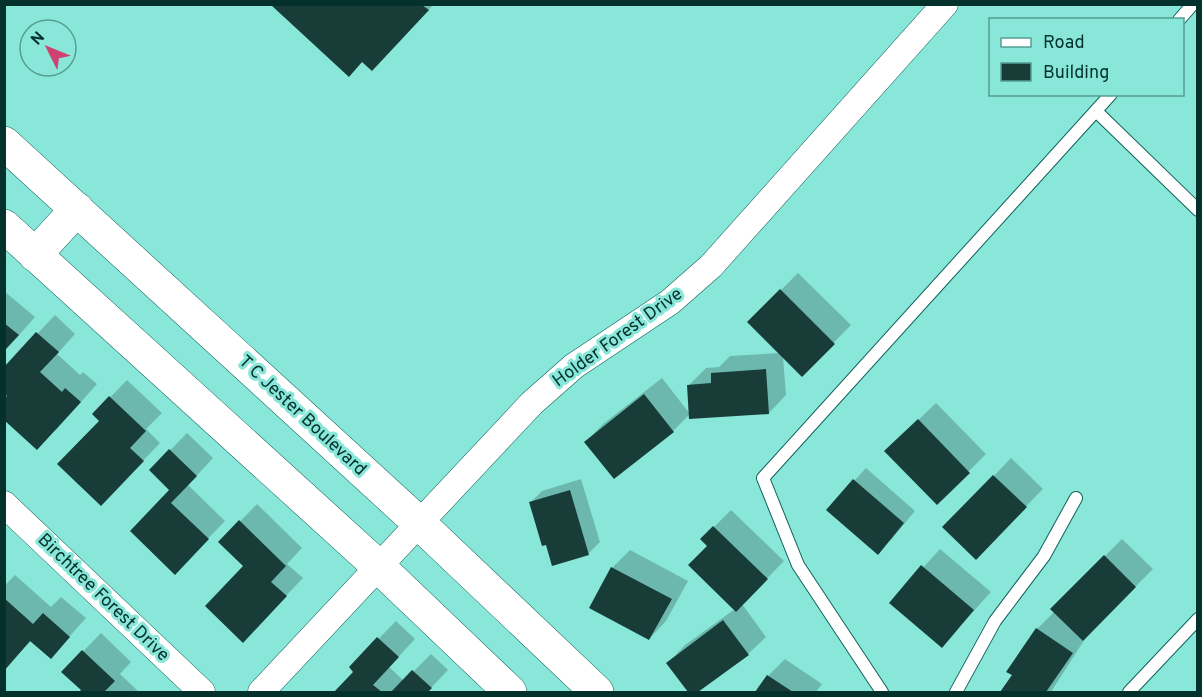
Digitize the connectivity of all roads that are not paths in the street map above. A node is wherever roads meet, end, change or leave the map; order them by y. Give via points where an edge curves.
1 (945, 4) edge
2 (1193, 4) edge
3 (1181, 18) edge
4 (1109, 96) edge
5 (1096, 111) junction
6 (4, 143) edge
7 (77, 209) junction
8 (1197, 210) edge
9 (4, 226) edge
10 (35, 255) junction
11 (1076, 498) dead end
12 (4, 504) edge
13 (419, 523) junction
14 (379, 567) junction
15 (1197, 619) edge
16 (202, 693) edge
17 (261, 693) edge
18 (510, 693) edge
19 (597, 693) edge
20 (882, 693) edge
21 (956, 693) edge
22 (1129, 693) edge

1 - 13 street, Holder Forest Drive via 711,266 670,302 574,366 532,403
2 - 3 lane
4 - 5 lane
5 - 8 lane
5 - 20 lane via 763,478 798,565
6 - 7 main road, T C Jester Boulevard
7 - 10 main road
7 - 13 main road, T C Jester Boulevard
9 - 10 main road
10 - 14 main road
11 - 21 lane via 1044,556 995,621
12 - 16 street, Birchtree Forest Drive
13 - 14 street, Holder Forest Drive
13 - 19 main road, T C Jester Boulevard
14 - 17 street, Holder Forest Drive
14 - 18 main road
15 - 22 lane

